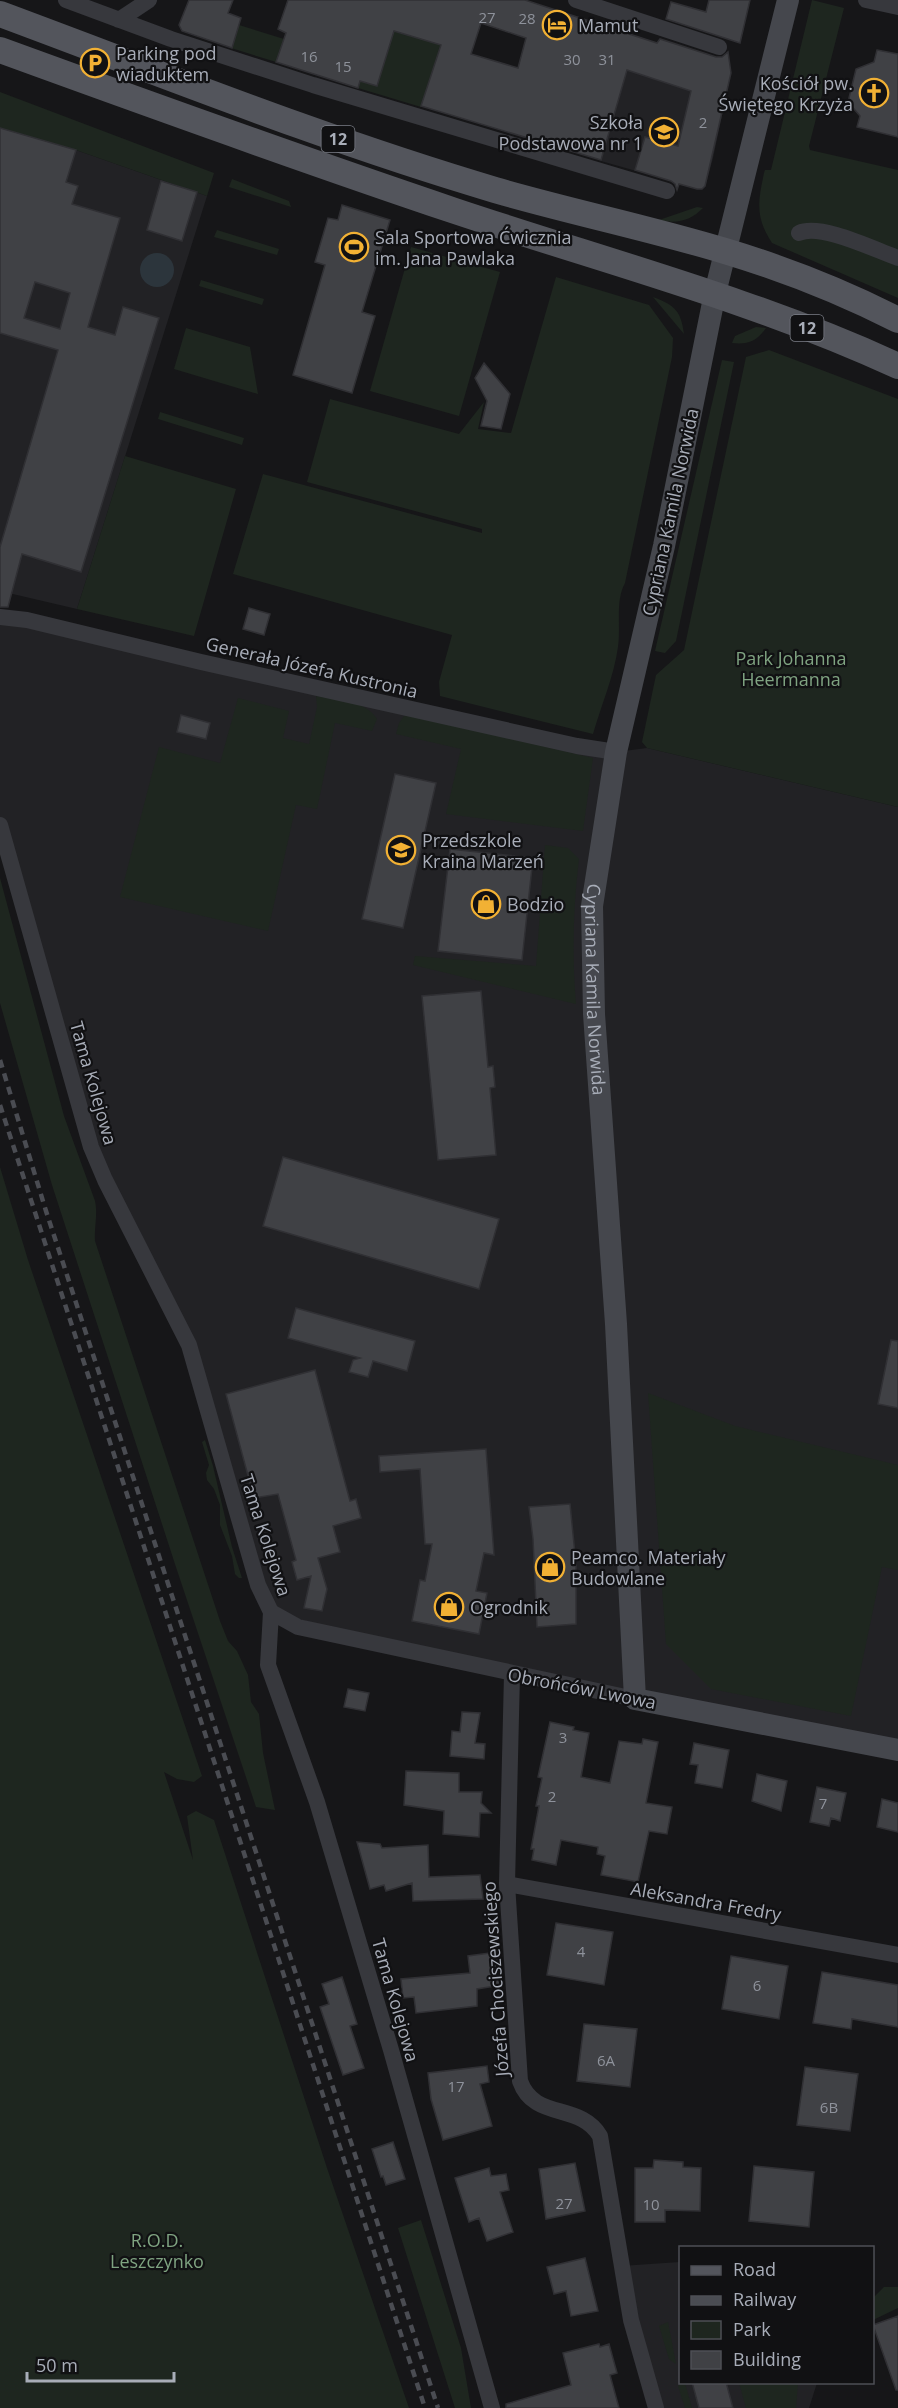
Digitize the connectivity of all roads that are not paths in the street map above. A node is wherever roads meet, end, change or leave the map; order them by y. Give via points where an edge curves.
1 (66, 0) edge
2 (148, 0) edge
3 (576, 0) edge
4 (788, 0) edge
5 (866, 0) edge
6 (601, 4) edge
7 (898, 7) edge
8 (0, 14) edge
9 (119, 20) junction
10 (719, 47) dead end
11 (0, 50) edge
12 (667, 191) dead end
13 (799, 233) dead end
14 (725, 251) junction
15 (898, 258) edge
16 (715, 293) junction
17 (898, 320) edge
18 (898, 366) edge
19 (0, 617) edge
20 (616, 752) junction
21 (0, 825) edge
22 (271, 1612) junction
23 (512, 1674) junction
24 (635, 1699) junction
25 (898, 1750) edge
26 (507, 1884) junction
27 (898, 1955) edge
28 (492, 2408) edge
29 (656, 2408) edge

1 - 9 street
2 - 9 street
3 - 6 street
4 - 14 street, Cypriana Kamila Norwida
5 - 7 street
6 - 10 street
8 - 14 main road, 12 via 182,84 368,149 496,190
9 - 12 street via 313,85
11 - 16 main road, 12 via 521,232
13 - 15 street via 824,231
14 - 16 street, Cypriana Kamila Norwida
14 - 17 main road, 12 via 796,275
16 - 18 main road, 12
16 - 20 street, Cypriana Kamila Norwida via 664,546
19 - 20 street, Generała Józefa Kustronia
20 - 24 street, Cypriana Kamila Norwida via 592,906 594,1014
21 - 22 street, Tama Kolejowa via 91,1147 189,1345 258,1585
22 - 23 street, Obrońców Lwowa via 298,1628
22 - 28 street, Tama Kolejowa via 268,1665 317,1802
23 - 24 street, Obrońców Lwowa
23 - 26 street, Józefa Chociszewskiego
24 - 25 street, Obrońców Lwowa
26 - 27 street, Aleksandra Fredry
26 - 29 street, Józefa Chociszewskiego via 520,2081 538,2105 585,2119 600,2136 631,2320

